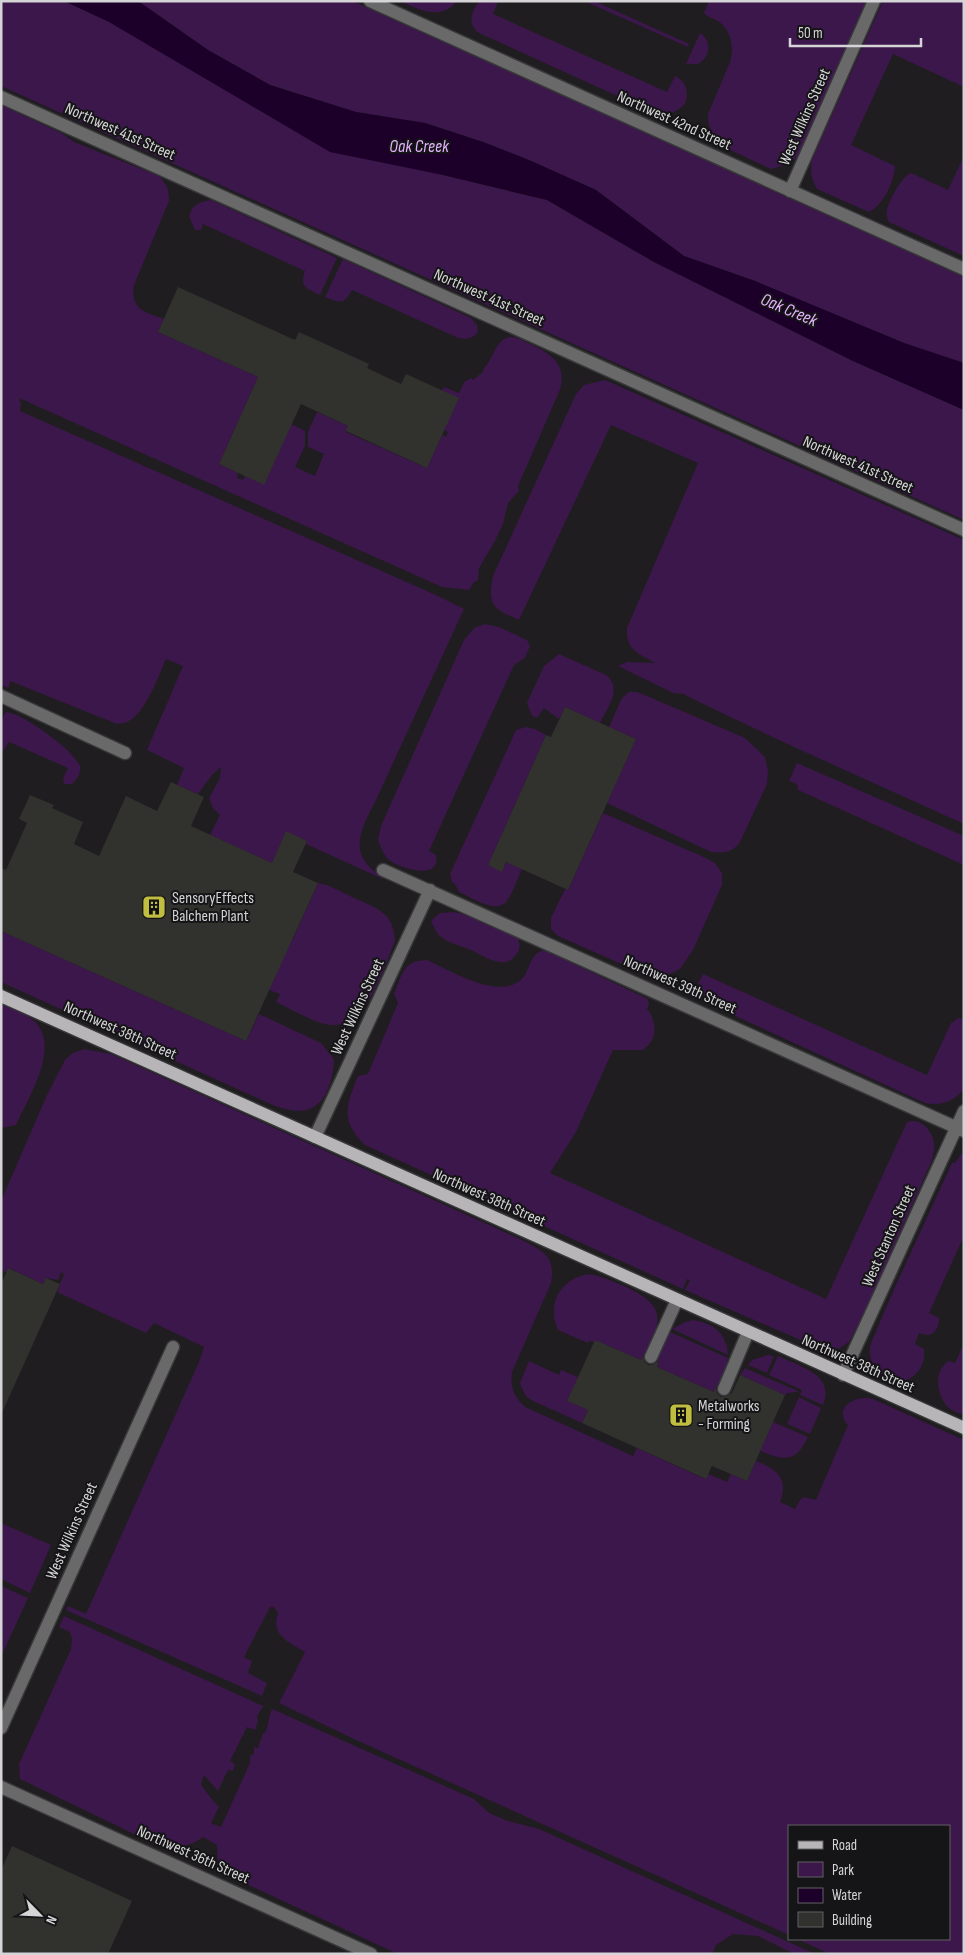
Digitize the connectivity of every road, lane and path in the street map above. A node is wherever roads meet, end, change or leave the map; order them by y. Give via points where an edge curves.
1 (370, 1) edge
2 (874, 1) edge
3 (1, 97) edge
4 (790, 191) junction
5 (964, 269) edge
6 (964, 530) edge
7 (1, 696) edge
8 (125, 753) dead end
9 (383, 870) dead end
10 (430, 890) junction
11 (1, 996) edge
12 (964, 1111) edge
13 (960, 1130) edge
14 (315, 1137) junction
15 (677, 1300) junction
16 (748, 1332) junction
17 (173, 1347) dead end
18 (651, 1357) dead end
19 (843, 1375) junction
20 (724, 1389) dead end
21 (964, 1428) edge
22 (1, 1728) edge
23 (1, 1787) edge
24 (371, 1954) edge

1 - 4 street, Northwest 42nd Street
2 - 4 street, West Wilkins Street
3 - 6 street, Northwest 41st Street
4 - 5 street, Northwest 42nd Street
7 - 8 street
9 - 10 street, Northwest 39th Street
10 - 13 street, Northwest 39th Street
10 - 14 street, West Wilkins Street
11 - 14 main road, Northwest 38th Street
12 - 13 street, West Stanton Street
13 - 19 street, West Stanton Street
14 - 15 main road, Northwest 38th Street
15 - 16 main road, Northwest 38th Street
15 - 18 street
16 - 19 main road, Northwest 38th Street
16 - 20 street
17 - 22 street, West Wilkins Street
19 - 21 main road, Northwest 38th Street
23 - 24 street, Northwest 36th Street

